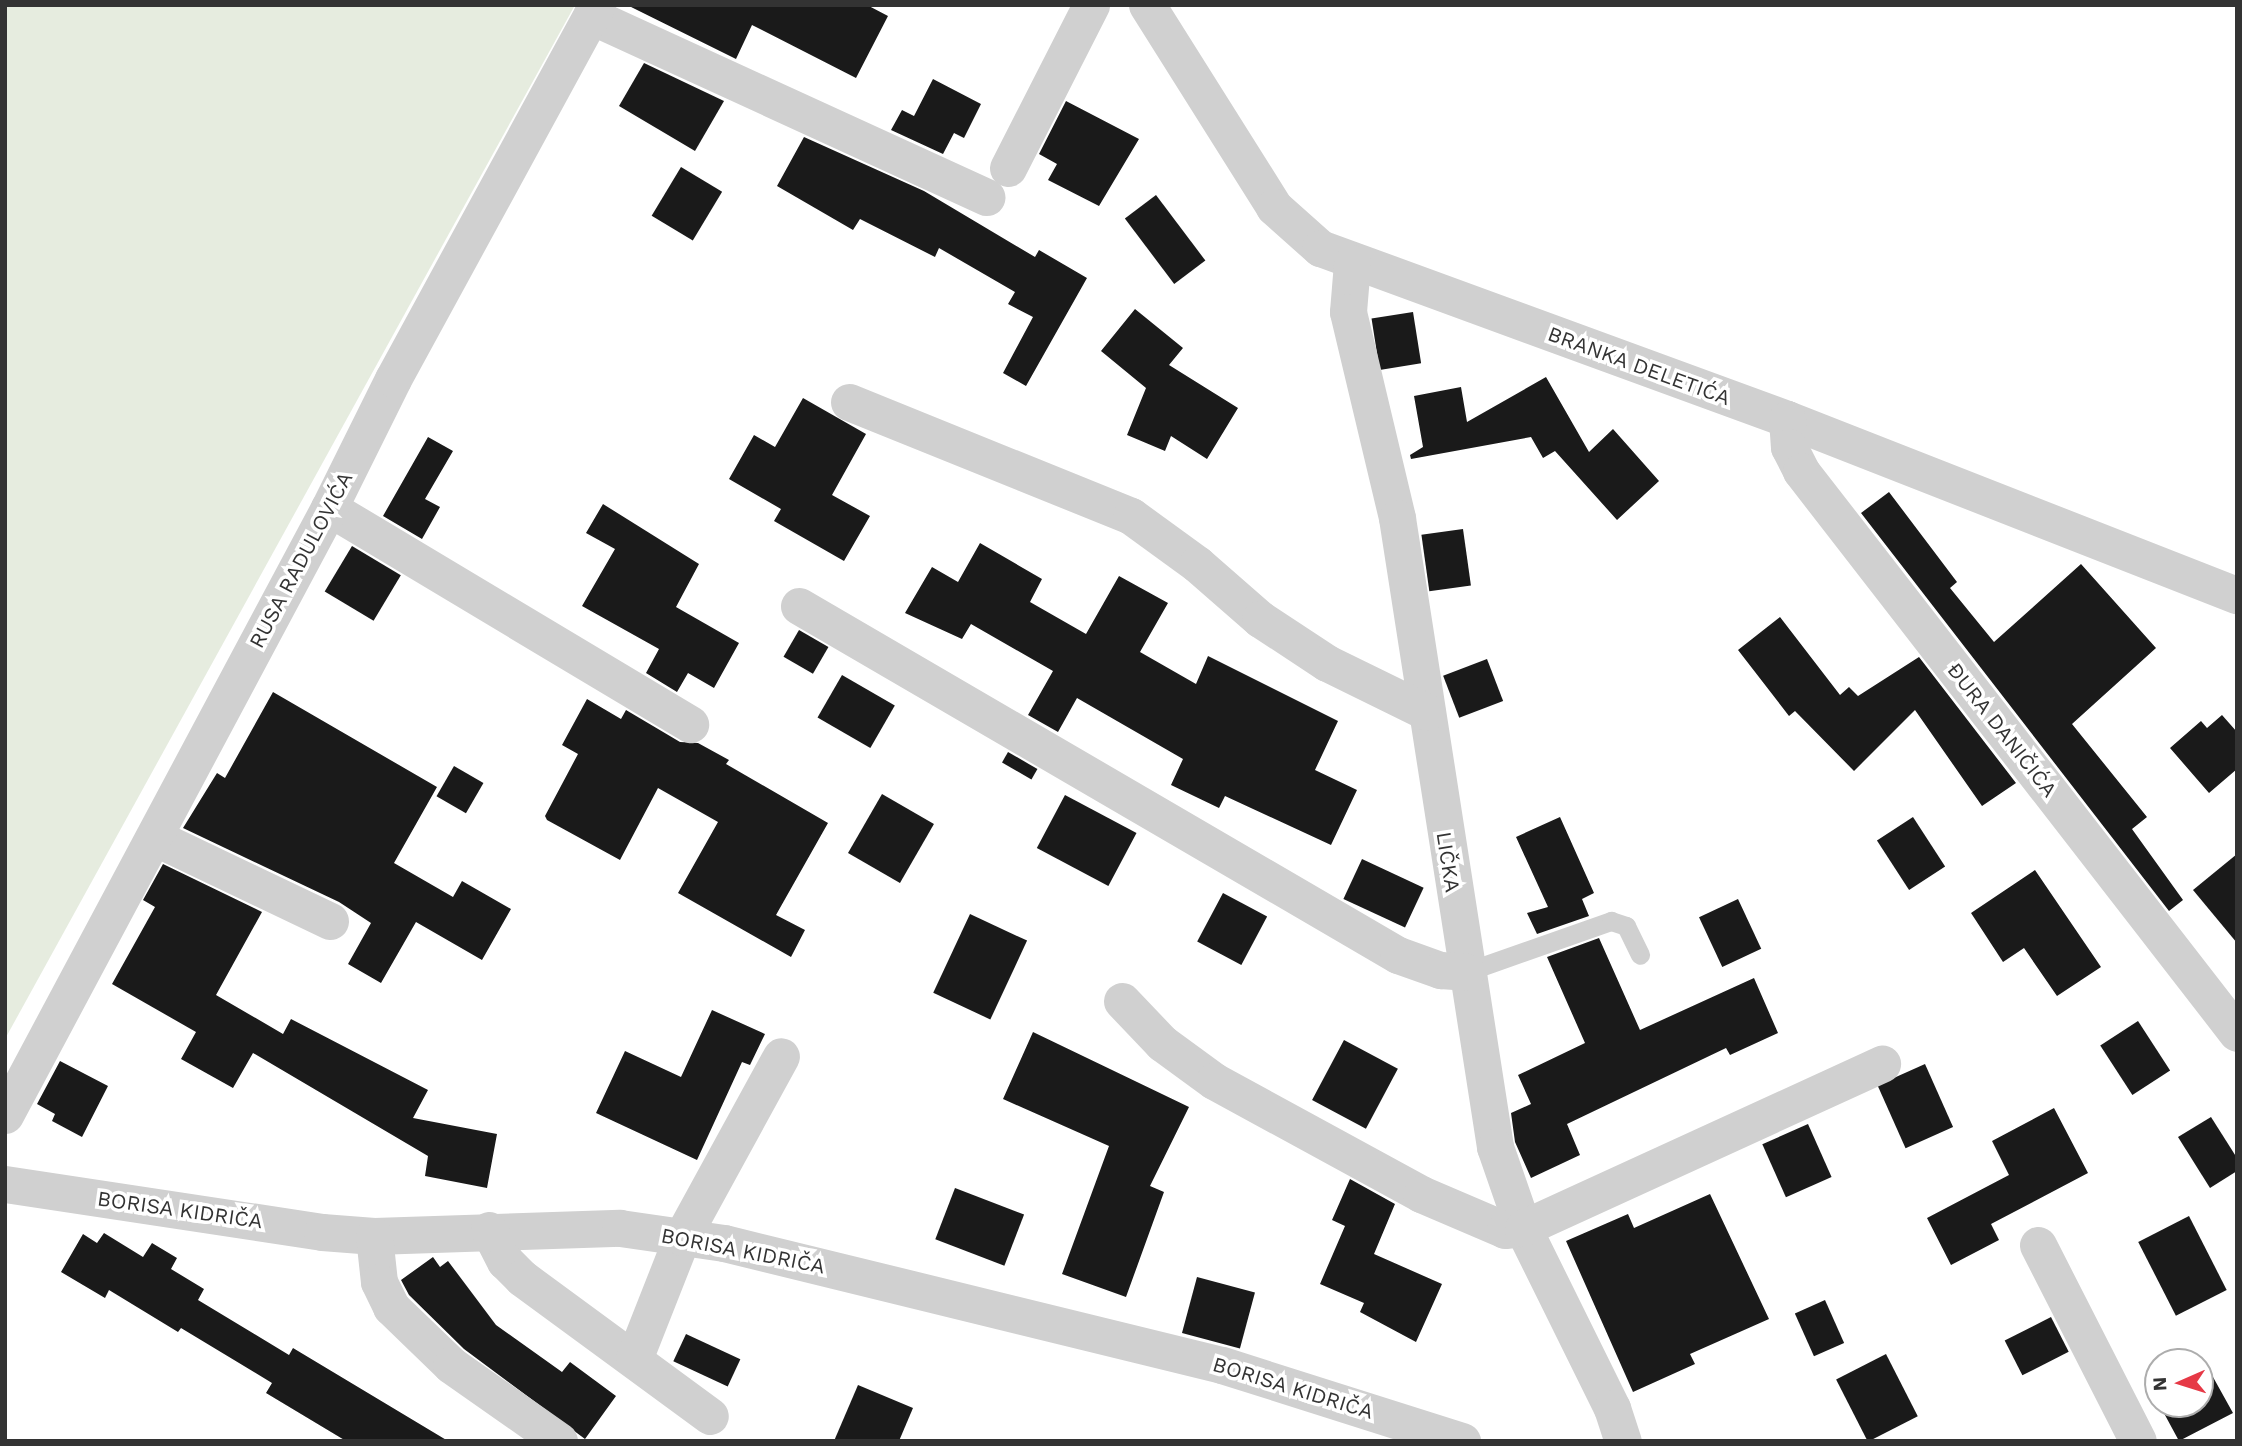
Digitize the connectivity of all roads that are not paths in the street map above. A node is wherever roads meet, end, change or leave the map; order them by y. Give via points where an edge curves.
1 (1091, 5) edge
2 (1147, 5) edge
3 (594, 11) edge
4 (1008, 168) dead end
5 (987, 197) dead end
6 (1352, 263) junction
7 (849, 402) dead end
8 (1787, 419) junction
9 (329, 508) junction
10 (2237, 595) edge
11 (799, 606) dead end
12 (1427, 712) junction
13 (690, 724) dead end
14 (154, 837) junction
15 (330, 921) dead end
16 (1640, 955) dead end
17 (1466, 972) junction
18 (1122, 1001) dead end
19 (2237, 1033) edge
20 (781, 1056) dead end
21 (1882, 1064) dead end
22 (5, 1115) edge
23 (5, 1184) edge
24 (1523, 1228) junction
25 (489, 1230) junction
26 (374, 1236) junction
27 (682, 1237) junction
28 (2038, 1245) dead end
29 (634, 1359) junction
30 (709, 1416) dead end
31 (559, 1441) edge
32 (1462, 1441) edge
33 (1623, 1441) edge
34 (2138, 1441) edge

1 - 4 street
2 - 6 street, BRANKA DELETIĆA via 1282,217 1306,240
3 - 5 street
3 - 9 street, RUSA RADULOVIĆA via 393,379
6 - 8 street, BRANKA DELETIĆA
6 - 12 street, LIČKA via 1348,312 1397,518
7 - 12 street via 1131,516 1188,556 1260,619 1327,663
8 - 10 street, BRANKA DELETIĆA
8 - 19 street, ĐURA DANIČIĆA via 1789,447 1801,471
9 - 13 street
9 - 14 street, RUSA RADULOVIĆA
11 - 17 street via 1398,955 1440,970
12 - 17 street, LIČKA
14 - 15 street
14 - 22 street, RUSA RADULOVIĆA
16 - 17 lane via 1626,926 1611,921
17 - 24 street, LIČKA via 1495,1147
18 - 24 street via 1162,1043 1214,1080 1475,1220 1505,1230
20 - 27 street
21 - 24 street
23 - 26 street, BORISA KIDRIČA
24 - 33 street, LIČKA via 1612,1408
25 - 26 street, BORISA KIDRIČA
25 - 27 street, BORISA KIDRIČA via 620,1228
25 - 29 street via 505,1261 522,1278
26 - 31 street via 379,1282 391,1307 451,1366
27 - 29 street
27 - 32 street, BORISA KIDRIČA via 751,1249 1222,1365
28 - 34 street
29 - 30 street

